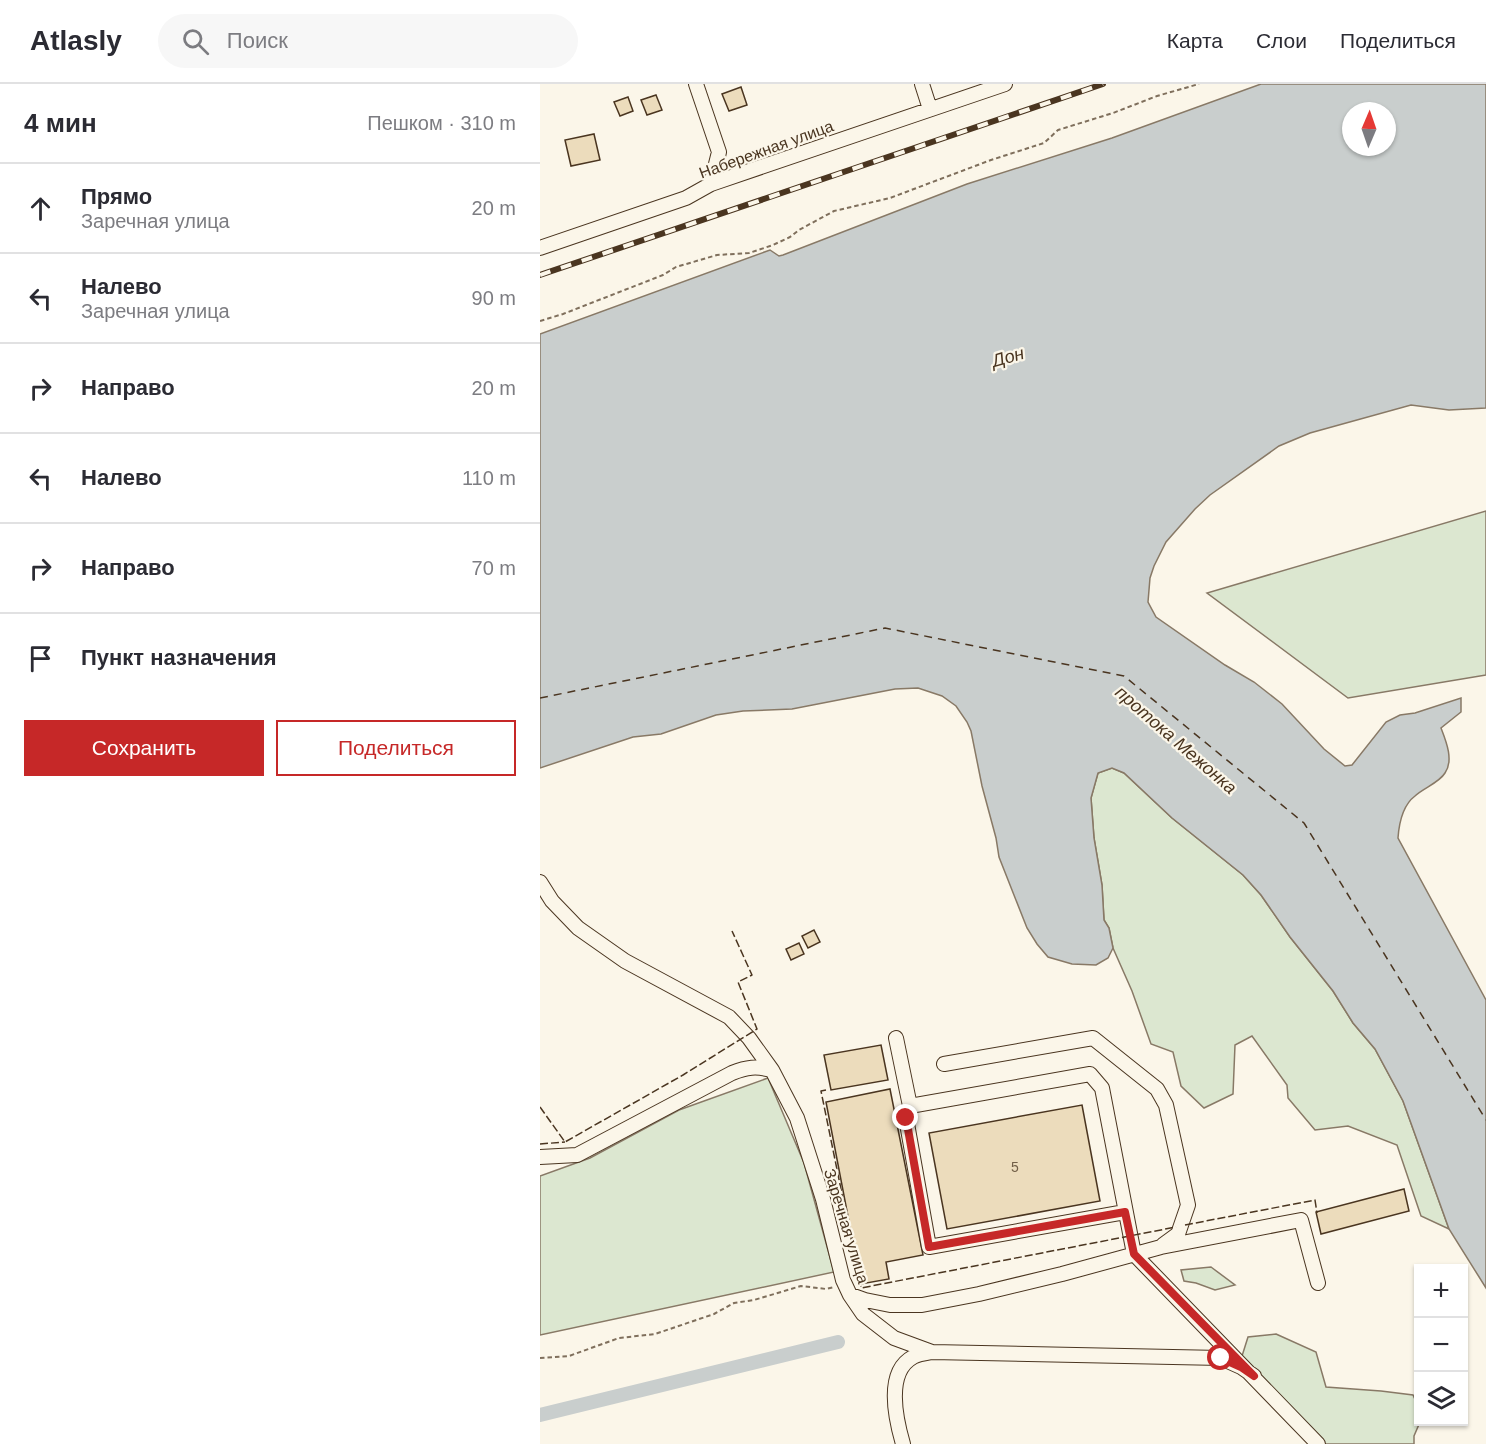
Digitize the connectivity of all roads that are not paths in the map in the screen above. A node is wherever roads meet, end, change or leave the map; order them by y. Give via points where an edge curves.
1 (696, 84) edge
2 (922, 84) edge
3 (1005, 84) edge
4 (930, 109) junction
5 (711, 184) junction
6 (540, 248) edge
7 (540, 882) edge
8 (896, 1038) dead end
9 (944, 1064) dead end
10 (772, 1070) junction
11 (910, 1106) junction
12 (540, 1157) edge
13 (1125, 1212) junction
14 (1161, 1247) junction
15 (1134, 1254) junction
16 (1318, 1283) dead end
17 (848, 1290) junction
18 (932, 1352) junction
19 (1254, 1376) junction
20 (903, 1444) edge
21 (1318, 1444) edge

1 - 5 street via 718,152
2 - 4 street
3 - 4 street, Набережная улица
4 - 5 street, Набережная улица
5 - 6 street, Набережная улица via 686,198
7 - 10 street, Заречная улица via 578,928 625,961 729,1017
8 - 11 street
9 - 14 street via 1093,1038 1157,1089 1166,1105 1188,1205 1178,1234
10 - 12 street via 748,1067 577,1155
10 - 17 street, Заречная улица via 797,1118
11 - 13 street via 1090,1074 1102,1088
11 - 13 street via 906,1118 929,1247
13 - 15 street
14 - 15 street
14 - 16 street via 1301,1220
15 - 17 street via 1041,1280 922,1305 865,1300
15 - 19 street, Заречная улица
17 - 18 street, Заречная улица via 863,1314 894,1338
18 - 19 street, Заречная улица via 1221,1358
18 - 20 street via 914,1357 901,1367 895,1418
19 - 21 street, Заречная улица

